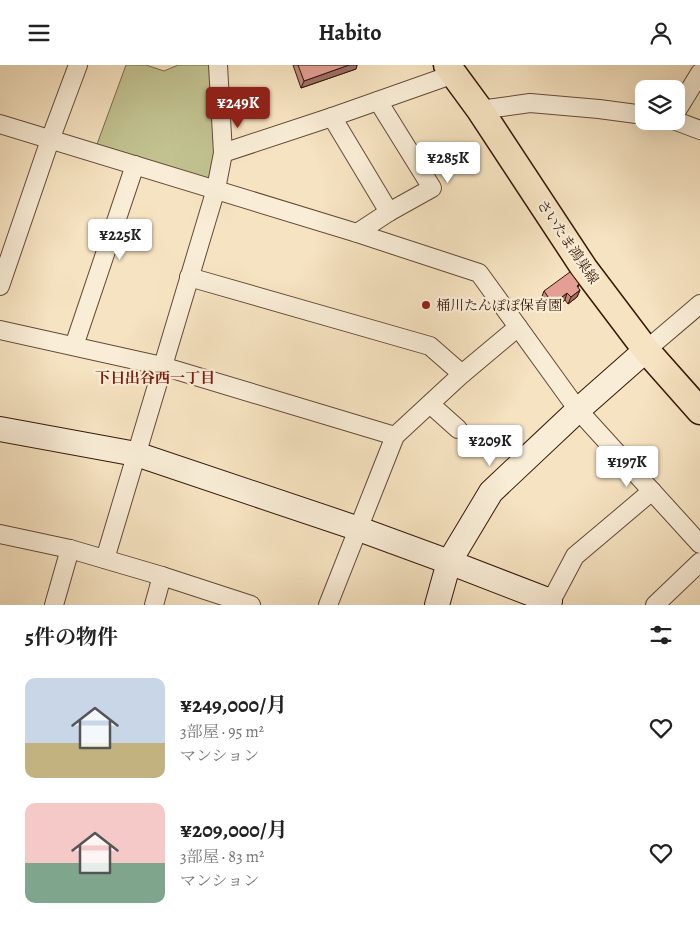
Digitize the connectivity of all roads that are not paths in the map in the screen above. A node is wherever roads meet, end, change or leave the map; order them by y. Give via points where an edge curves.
1 (78, 65) edge
2 (218, 65) edge
3 (450, 69) edge
4 (700, 73) edge
5 (685, 97) edge
6 (378, 101) junction
7 (480, 110) junction
8 (635, 114) edge
9 (332, 117) junction
10 (0, 124) edge
11 (685, 124) edge
12 (700, 130) edge
13 (50, 140) junction
14 (223, 153) junction
15 (135, 165) junction
16 (216, 189) junction
17 (389, 211) junction
18 (357, 233) junction
19 (189, 277) junction
20 (0, 286) edge
21 (700, 303) edge
22 (518, 327) junction
23 (0, 329) edge
24 (74, 346) junction
25 (646, 350) junction
26 (162, 366) junction
27 (462, 374) junction
28 (430, 403) junction
29 (578, 410) junction
30 (700, 411) edge
31 (0, 429) edge
32 (458, 429) dead end
33 (395, 436) junction
34 (136, 454) junction
35 (652, 491) junction
36 (359, 529) junction
37 (0, 533) edge
38 (700, 544) edge
39 (70, 549) junction
40 (105, 559) junction
41 (450, 562) junction
42 (700, 562) edge
43 (162, 576) junction
44 (549, 603) edge
45 (54, 605) edge
46 (154, 605) edge
47 (251, 605) edge
48 (328, 605) edge
49 (437, 605) edge
50 (655, 605) edge

1 - 13 street
2 - 14 street
3 - 6 street
3 - 7 main road, さいたま鴻巣線
4 - 5 street
6 - 9 street
6 - 17 street via 432,188
7 - 8 street via 530,103
7 - 25 main road, さいたま鴻巣線 via 584,268
9 - 14 street
9 - 17 street
10 - 13 street
11 - 12 street
13 - 15 street
13 - 20 street
14 - 16 street
15 - 16 street
15 - 24 street
16 - 18 street
16 - 19 street
17 - 18 street
18 - 22 street via 479,273
19 - 26 street
19 - 27 street via 430,346
21 - 25 street
22 - 27 street
22 - 29 street
23 - 24 street
24 - 26 street
25 - 29 street
25 - 30 main road, さいたま鴻巣線
26 - 33 street
26 - 34 street
27 - 28 street
28 - 32 street
28 - 33 street
29 - 35 street
29 - 41 street via 491,492
31 - 34 street
33 - 36 street
34 - 36 street
34 - 40 street
35 - 38 street
35 - 44 street via 575,556
36 - 41 street
36 - 48 street
37 - 39 street
39 - 40 street
39 - 45 street
40 - 43 street
41 - 44 street
41 - 49 street
42 - 50 street
43 - 46 street
43 - 47 street

